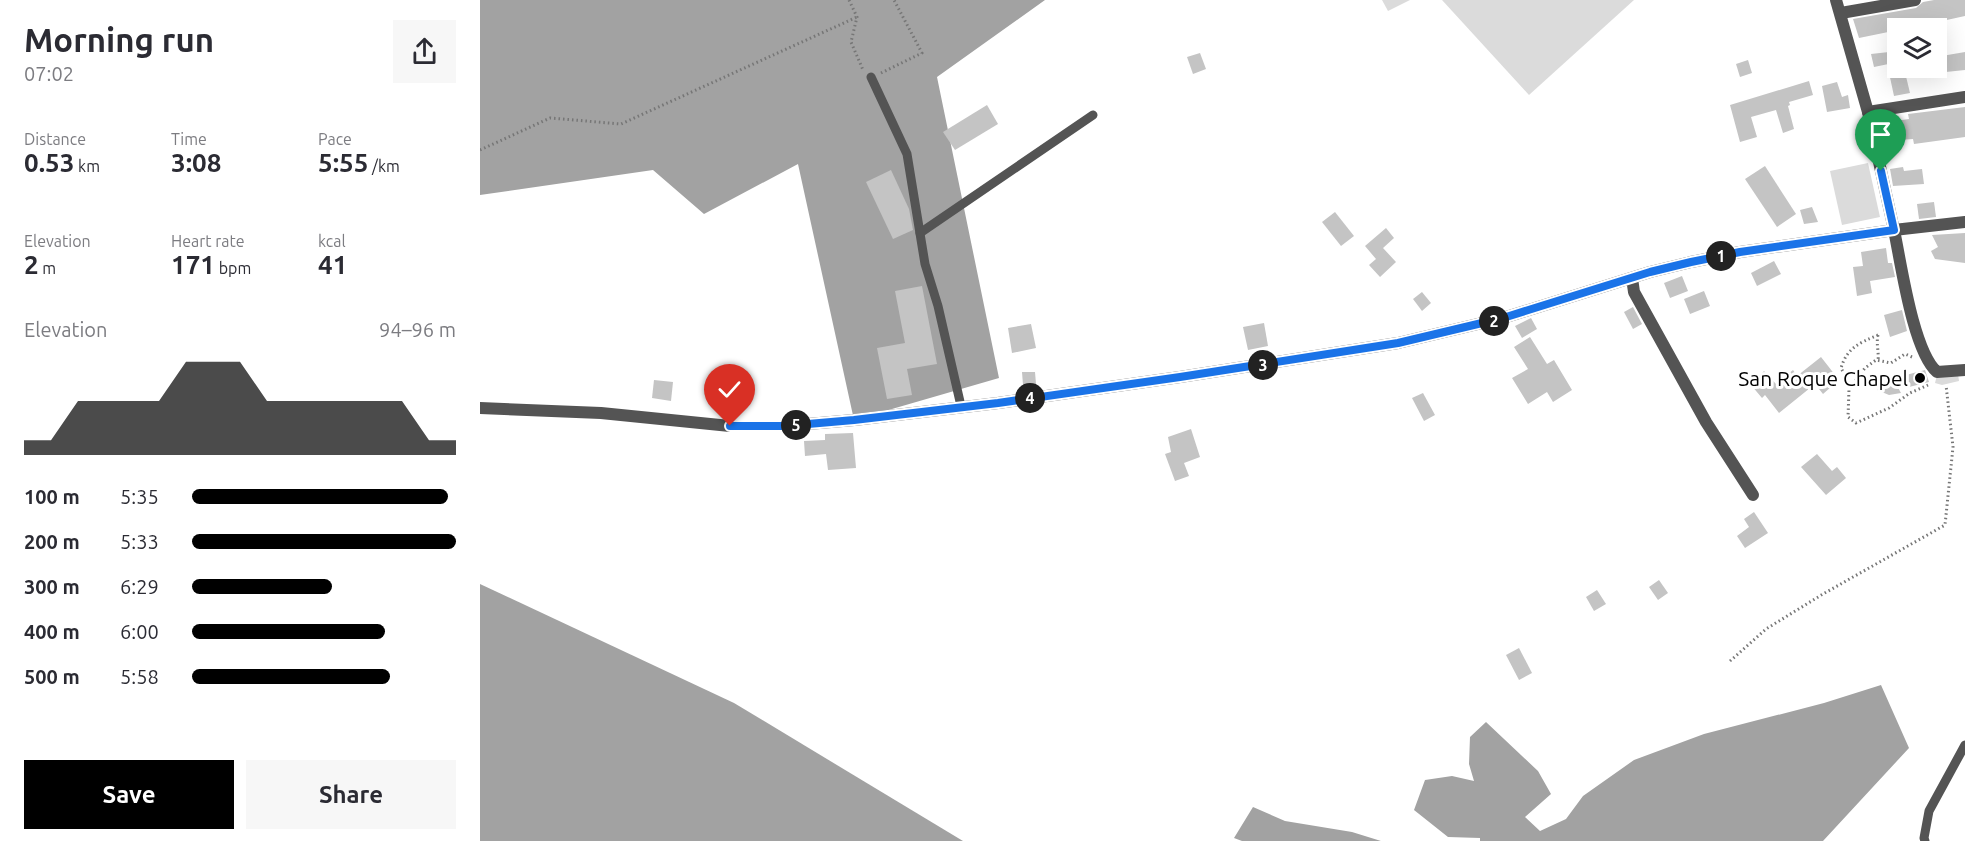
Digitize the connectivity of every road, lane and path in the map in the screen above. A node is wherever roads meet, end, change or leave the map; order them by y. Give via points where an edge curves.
1 (849, 0) edge
2 (894, 0) edge
3 (1836, 0) edge
4 (1915, 0) edge
5 (1841, 13) junction
6 (857, 17) junction
7 (871, 77) junction
8 (1965, 97) edge
9 (1868, 112) junction
10 (1093, 116) dead end
11 (480, 150) edge
12 (1965, 222) edge
13 (1894, 230) junction
14 (920, 233) junction
15 (1632, 278) junction
16 (1924, 356) junction
17 (1878, 360) junction
18 (1965, 370) edge
19 (1945, 372) junction
20 (1928, 385) dead end
21 (1851, 387) junction
22 (961, 406) junction
23 (480, 408) edge
24 (1753, 495) dead end
25 (1730, 661) dead end
26 (1965, 745) edge
27 (1925, 841) edge

1 - 6 path
2 - 7 path via 922,53
3 - 5 street
4 - 5 street
5 - 9 street
6 - 7 path via 851,42 865,73
6 - 11 path via 621,124 550,118
7 - 14 lane via 907,154
8 - 9 street
9 - 13 street
10 - 14 lane
12 - 13 street
13 - 15 street via 1740,252
13 - 16 street
14 - 22 lane
15 - 22 street via 1503,318 1398,343
15 - 24 street via 1634,292 1706,422
16 - 17 path via 1905,354 1891,363
16 - 19 street via 1937,372
17 - 21 path via 1865,368
17 - 21 path via 1878,335 1845,354 1841,368
18 - 19 street
19 - 25 path via 1953,447 1945,525 1766,629
20 - 21 path via 1857,423 1848,417
22 - 23 street via 785,426 730,426 601,413
26 - 27 lane via 1929,812

